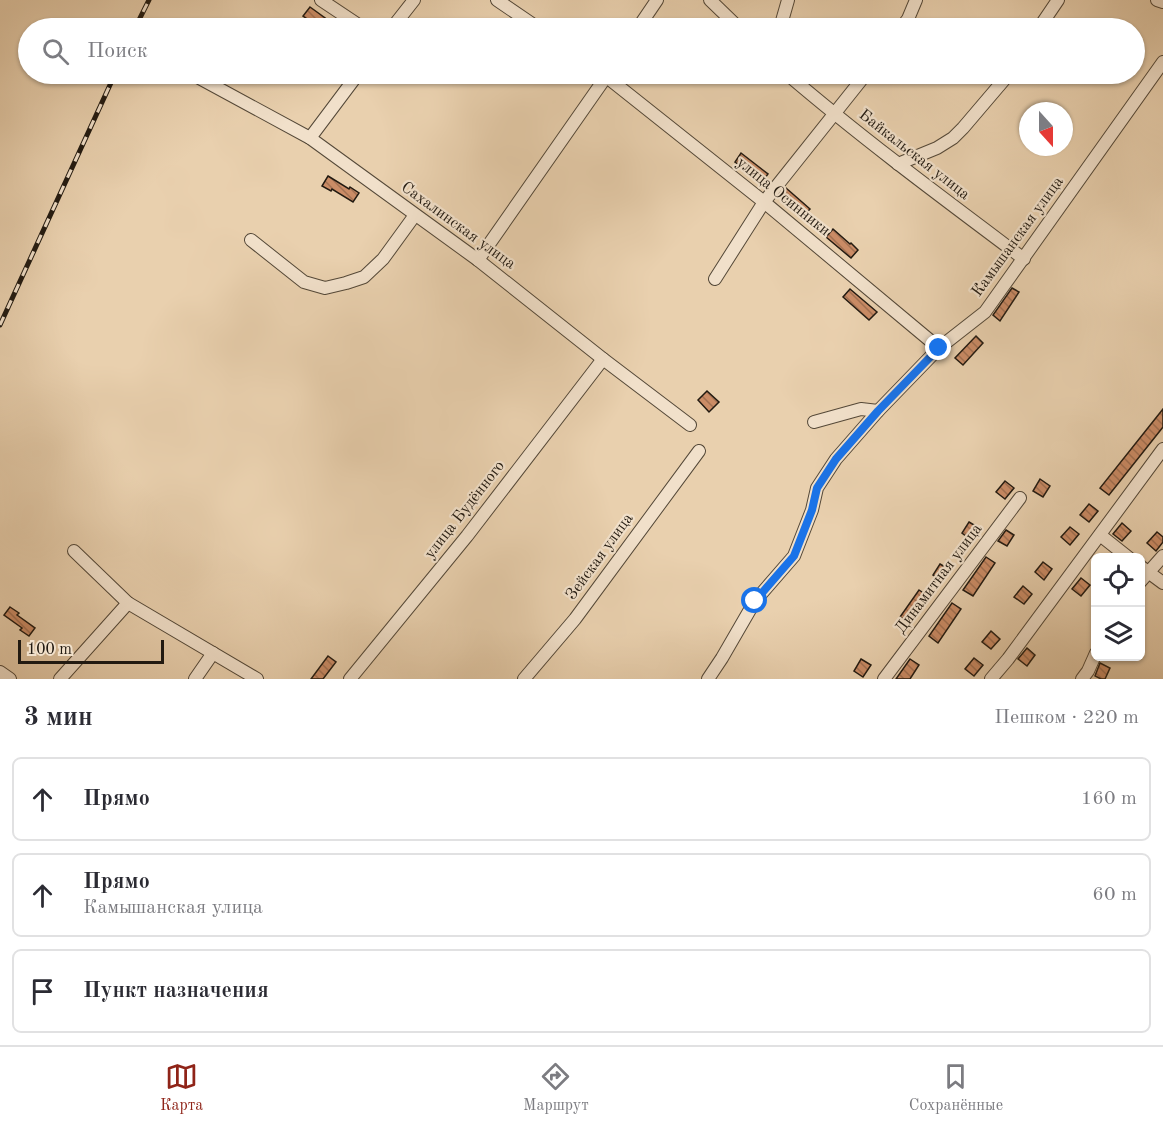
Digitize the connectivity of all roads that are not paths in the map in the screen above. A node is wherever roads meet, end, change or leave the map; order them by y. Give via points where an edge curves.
1 (321, 0) edge
2 (414, 0) edge
3 (497, 0) edge
4 (657, 0) edge
5 (710, 0) edge
6 (788, 0) edge
7 (916, 0) edge
8 (1058, 0) edge
9 (1157, 0) edge
10 (1163, 2) edge
11 (348, 18) edge
12 (400, 18) edge
13 (523, 18) edge
14 (645, 18) edge
15 (729, 18) edge
16 (783, 18) edge
17 (909, 18) edge
18 (1046, 18) edge
19 (1163, 62) edge
20 (210, 84) edge
21 (350, 84) edge
22 (599, 84) edge
23 (618, 84) edge
24 (799, 84) edge
25 (858, 84) edge
26 (1000, 84) edge
27 (834, 114) junction
28 (310, 138) junction
29 (898, 164) junction
30 (764, 202) junction
31 (415, 215) junction
32 (250, 240) dead end
33 (1023, 259) junction
34 (478, 260) junction
35 (715, 279) dead end
36 (939, 348) junction
37 (603, 359) junction
38 (878, 411) junction
39 (814, 422) dead end
40 (690, 425) dead end
41 (1163, 449) edge
42 (699, 451) dead end
43 (1020, 498) dead end
44 (1100, 535) junction
45 (74, 551) dead end
46 (1123, 553) edge
47 (1163, 556) edge
48 (1145, 571) edge
49 (1145, 574) edge
50 (1163, 583) edge
51 (128, 603) junction
52 (213, 653) junction
53 (1092, 661) edge
54 (0, 672) edge
55 (10, 679) edge
56 (60, 679) edge
57 (195, 679) edge
58 (257, 679) edge
59 (350, 679) edge
60 (524, 679) edge
61 (708, 679) edge
62 (884, 679) edge
63 (991, 679) edge
64 (1082, 679) edge

1 - 11 street
2 - 12 street
3 - 13 street
4 - 14 street
5 - 15 street
6 - 16 street
7 - 17 street
8 - 18 street
9 - 10 street
19 - 33 street, Камышанская улица
20 - 28 street, Сахалинская улица
21 - 28 street
22 - 34 street
23 - 30 street, улица Осинники
24 - 27 street, Байкальская улица
25 - 27 street
26 - 29 street via 953,138
27 - 29 street, Байкальская улица
27 - 30 street
28 - 31 street, Сахалинская улица
29 - 33 street, Байкальская улица
30 - 35 street
30 - 36 street, улица Осинники
31 - 32 street via 383,259 364,277 325,288 304,282
31 - 34 street, Сахалинская улица
33 - 36 street, Камышанская улица via 985,312
34 - 37 street, Сахалинская улица
36 - 38 street, Камышанская улица
37 - 40 street, Сахалинская улица
37 - 59 street, улица Будённого via 467,536
38 - 39 street via 861,409
38 - 61 street, Камышанская улица via 819,484 794,556 755,601
41 - 44 street
42 - 60 street, Зейская улица via 575,619
43 - 62 street, Динамитная улица
44 - 46 street
44 - 63 street
45 - 51 street
47 - 48 street
49 - 50 street
51 - 52 street
51 - 56 street
52 - 57 street
52 - 58 street
53 - 64 street
54 - 55 street

